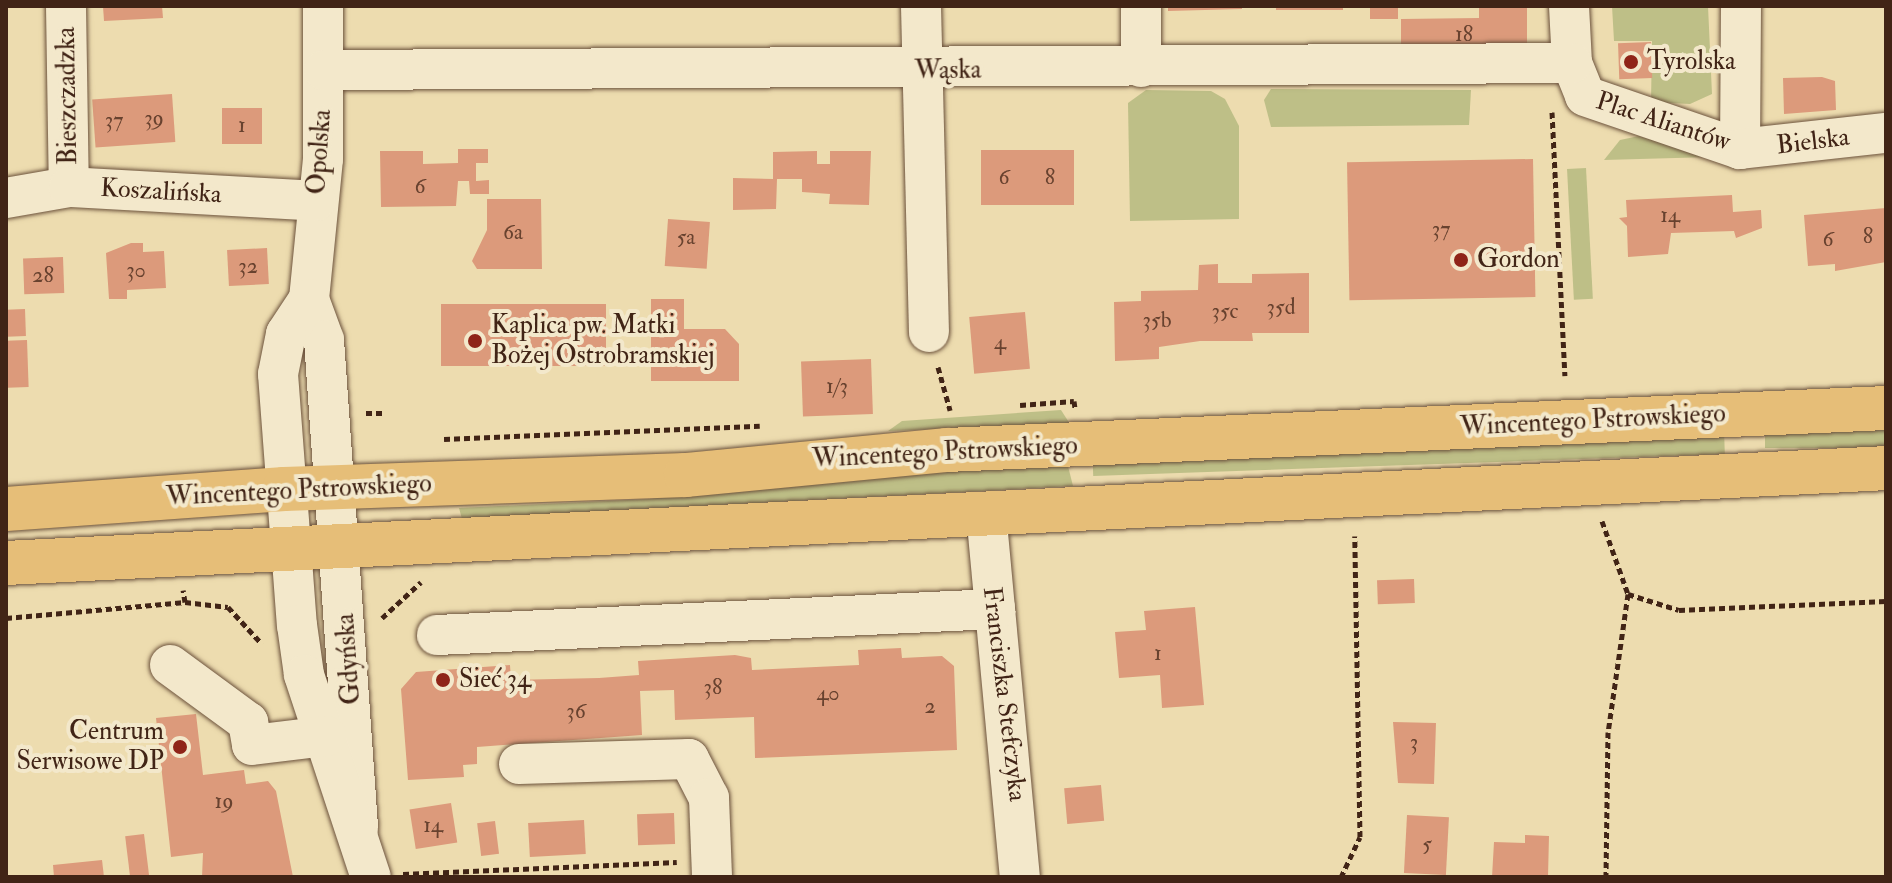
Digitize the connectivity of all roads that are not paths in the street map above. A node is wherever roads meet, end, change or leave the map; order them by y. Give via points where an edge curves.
1 (66, 6) edge
2 (323, 6) edge
3 (921, 6) edge
4 (1141, 6) edge
5 (1569, 6) edge
6 (1741, 6) edge
7 (1561, 63) junction
8 (1141, 67) junction
9 (324, 70) junction
10 (920, 72) junction
11 (1886, 133) edge
12 (1740, 149) junction
13 (69, 187) junction
14 (6, 198) edge
15 (316, 201) junction
16 (309, 299) junction
17 (929, 332) road end
18 (1886, 408) edge
19 (1721, 414) junction
20 (1886, 468) edge
21 (1728, 473) junction
22 (284, 489) junction
23 (337, 489) junction
24 (6, 509) edge
25 (986, 512) junction
26 (338, 543) junction
27 (288, 544) junction
28 (6, 563) edge
29 (995, 609) junction
30 (437, 635) dead end
31 (170, 665) dead end
32 (326, 736) junction
33 (519, 764) dead end
34 (358, 829) junction
35 (712, 869) edge
36 (371, 876) edge
37 (1020, 877) edge

1 - 13 street, Bieszczadzka
2 - 9 street, Opolska
3 - 10 street
4 - 8 street
5 - 7 street, Plac Aliantów
6 - 12 street, Plac Aliantów
7 - 8 street, Wąska
7 - 12 street, Plac Aliantów via 1585,96
8 - 10 street, Wąska
9 - 10 street, Wąska
9 - 15 street, Opolska
10 - 17 street
11 - 12 street, Bielska
13 - 14 street, Koszalińska
13 - 15 street, Koszalińska
15 - 16 street, Opolska
16 - 22 street, Opolska via 286,334 278,374
16 - 23 street, Opolska via 324,340
18 - 19 main road, Wincentego Pstrowskiego
19 - 21 main road via 1738,424 1745,439 1742,457
19 - 23 main road, Wincentego Pstrowskiego via 1081,445 686,475
20 - 21 main road, Wincentego Pstrowskiego
21 - 25 main road, Wincentego Pstrowskiego
22 - 23 main road, Wincentego Pstrowskiego
22 - 24 main road, Wincentego Pstrowskiego
22 - 27 street, Opolska
23 - 26 street, Gdyńska
25 - 26 main road, Wincentego Pstrowskiego
25 - 29 street, Franciszka Stefczyka
26 - 27 main road, Wincentego Pstrowskiego
26 - 34 street, Gdyńska via 350,641
27 - 28 main road, Wincentego Pstrowskiego
27 - 32 street, Gdyńska via 300,647
29 - 30 street
29 - 37 street, Franciszka Stefczyka
31 - 32 street via 248,722 252,745
32 - 34 street, Gdyńska
33 - 35 street via 689,759 709,798
34 - 36 street, Gdyńska

